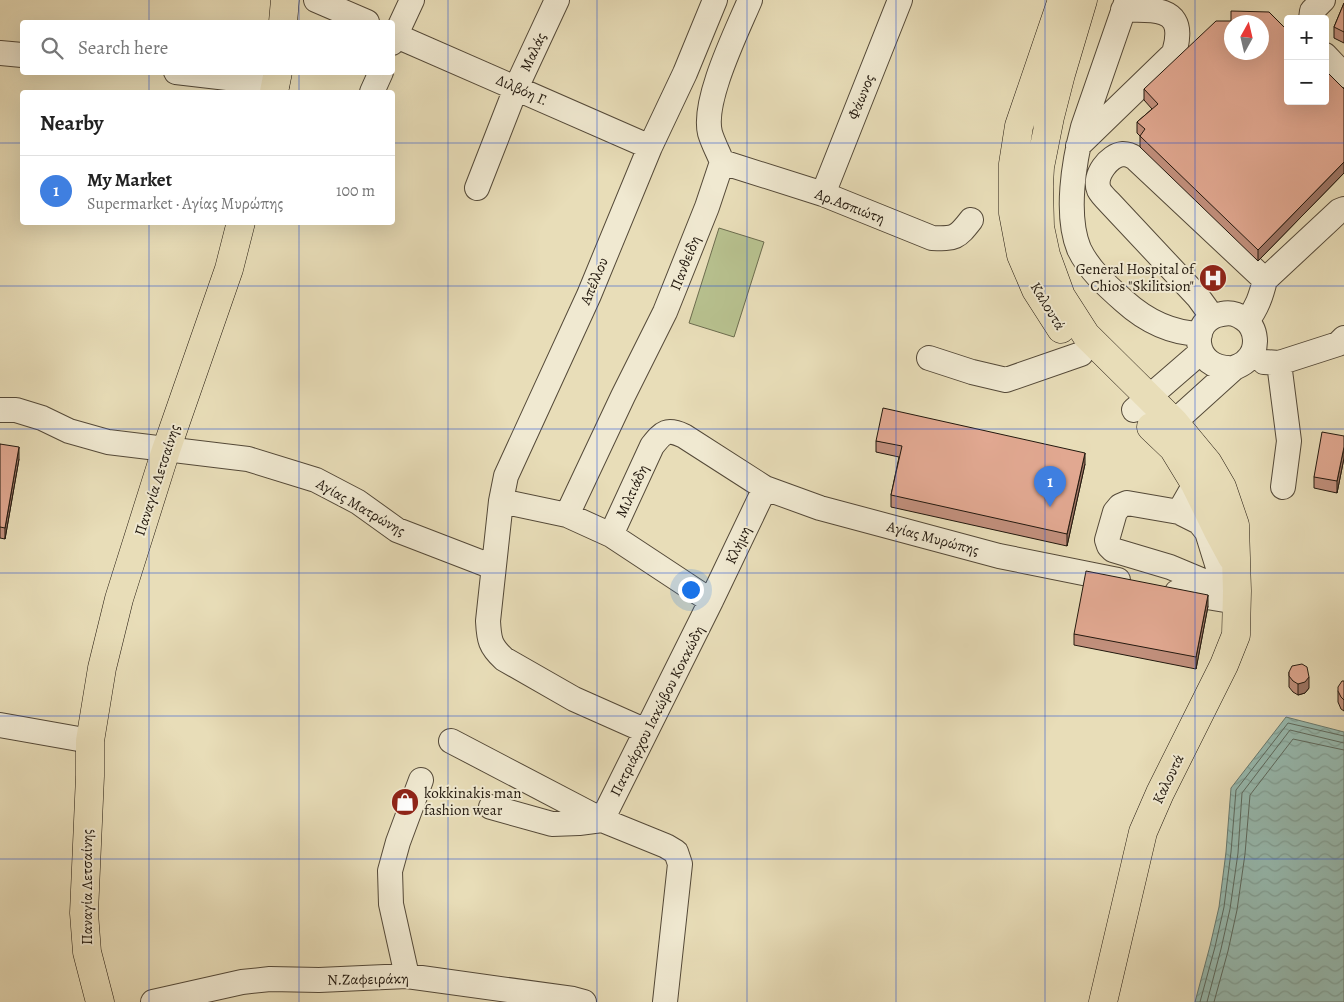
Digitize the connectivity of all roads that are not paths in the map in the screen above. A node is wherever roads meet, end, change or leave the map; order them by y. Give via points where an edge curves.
1 (285, 0) edge
2 (316, 0) edge
3 (412, 0) edge
4 (557, 0) edge
5 (715, 0) edge
6 (750, 0) edge
7 (900, 0) edge
8 (1062, 0) edge
9 (1083, 0) edge
10 (1323, 0) edge
11 (1125, 5) edge
12 (1312, 15) edge
13 (283, 20) edge
14 (362, 20) edge
15 (395, 35) edge
16 (395, 37) edge
17 (0, 53) edge
18 (20, 55) edge
19 (1329, 59) edge
20 (203, 75) edge
21 (379, 75) edge
22 (1344, 75) edge
23 (276, 83) edge
24 (516, 88) junction
25 (373, 90) edge
26 (1078, 146) junction
27 (650, 147) junction
28 (722, 162) junction
29 (477, 188) dead end
30 (823, 194) junction
31 (1344, 209) edge
32 (971, 220) dead end
33 (239, 225) edge
34 (1265, 280) junction
35 (1247, 321) junction
36 (1204, 334) junction
37 (1344, 338) edge
38 (1081, 354) junction
39 (929, 358) dead end
40 (1279, 363) junction
41 (1240, 365) junction
42 (1141, 404) junction
43 (0, 410) edge
44 (1167, 429) junction
45 (652, 446) joint
46 (166, 450) junction
47 (1195, 484) junction
48 (1283, 487) dead end
49 (765, 488) junction
50 (501, 501) junction
51 (1179, 512) junction
52 (567, 515) junction
53 (611, 535) junction
54 (1236, 562) junction
55 (1170, 567) junction
56 (493, 568) junction
57 (1150, 586) junction
58 (1233, 596) junction
59 (711, 601) junction
60 (0, 725) edge
61 (646, 730) junction
62 (90, 741) junction
63 (451, 741) dead end
64 (421, 780) dead end
65 (491, 807) dead end
66 (602, 820) junction
67 (407, 976) junction
68 (517, 997) edge
69 (100, 1002) edge
70 (153, 1002) edge
71 (584, 1002) edge
72 (665, 1002) edge
73 (1103, 1002) edge

1 - 13 main road
2 - 14 street
3 - 15 street
4 - 24 street, Μαλάς
5 - 27 street, Απέλλου
6 - 28 street via 709,110 710,132
7 - 30 street, Φάωνος
8 - 38 main road, Καλουτά via 1019,126 1013,164 1014,213 1021,255 1036,290
9 - 42 main road, Καλουτά via 1060,74 1042,151 1040,227 1060,296 1086,335
10 - 12 street
11 - 26 street
11 - 26 street via 1157,10 1172,17 1177,26 1174,53
16 - 24 street, Διλβόη Γ.
17 - 18 street
19 - 22 street
20 - 23 street
21 - 25 street
24 - 27 street, Διλβόη Γ.
24 - 29 street, Μαλάς
26 - 36 street via 1072,211 1077,242 1094,273 1150,320 1190,334
27 - 50 street, Απέλλου via 589,295 506,476
28 - 30 street, Αρ.Ασπιώτη
28 - 52 street, Πανθείδη via 665,312
30 - 32 street, Αρ.Ασπιώτη via 932,238 951,239 962,232
31 - 34 street
33 - 46 main road, Παναγία Λετσαίνης via 228,268
34 - 35 street via 1256,310
34 - 36 street via 1135,158 1124,154 1115,156 1100,174 1100,190 1198,296 1206,308
35 - 36 street via 1239,315 1220,314
35 - 41 street via 1255,337 1255,346 1252,354
36 - 41 street via 1207,360 1224,369
36 - 42 street
37 - 40 street via 1338,344
38 - 39 street via 1006,380
38 - 42 main road, Καλουτά
40 - 41 street
40 - 48 street via 1289,441
41 - 44 street
42 - 44 main road, Καλουτά
43 - 46 street, Αγίας Ματρώνης via 16,410 108,442
44 - 47 main road, Καλουτά via 1173,448
44 - 54 main road, Καλουτά via 1208,463 1222,487 1235,525
45 - 49 street, Αγίας Μυρώπης via 660,436 675,432
45 - 53 street, Μιλτιάδη
46 - 56 street, Αγίας Ματρώνης via 248,459 316,480 358,502 397,530
46 - 62 main road, Παναγία Λετσαίνης via 119,598 102,668
47 - 51 street
47 - 54 main road, Καλουτά
49 - 57 street, Αγίας Μυρώπης via 820,508 999,556
49 - 59 street, Κλήμη
50 - 52 street
50 - 56 street, Απέλλου
51 - 55 street via 1127,504 1120,506 1115,512 1107,540 1112,550
51 - 58 street via 1199,522 1207,532
52 - 53 street
53 - 59 street
54 - 58 main road, Καλουτά
55 - 57 street
55 - 58 street
56 - 61 street, Απέλλου via 488,637 494,650 574,699
57 - 58 street, Αγίας Μυρώπης
58 - 73 main road, Καλουτά via 1236,635 1143,832
59 - 61 street, Πατριάρχου Ιακώβου Κοκκώδη
60 - 62 street
61 - 66 street, Πατριάρχου Ιακώβου Κοκκώδη
62 - 69 main road, Παναγία Λετσαίνης via 84,913 87,952
63 - 66 street
64 - 67 street via 390,871 391,904
65 - 66 street via 552,824
66 - 72 street via 676,852 680,864
67 - 68 street, Ν.Ζαφειράκη
67 - 70 street, Ν.Ζαφειράκη via 270,979
68 - 71 street, Ν.Ζαφειράκη

